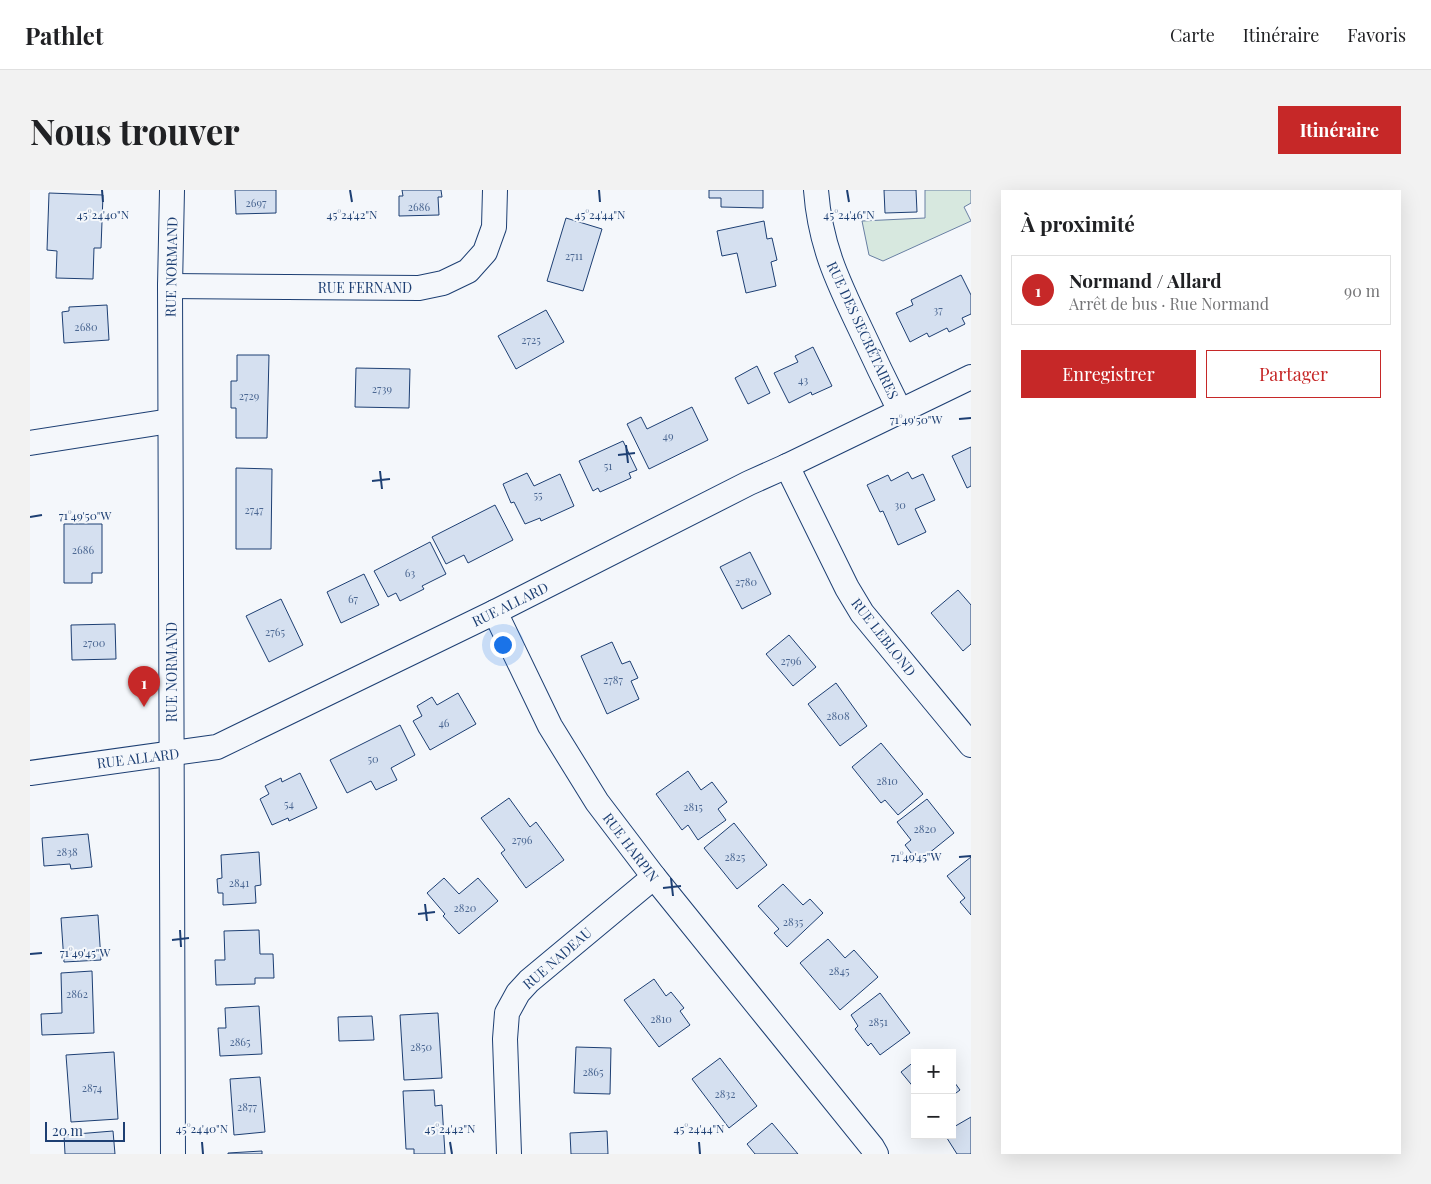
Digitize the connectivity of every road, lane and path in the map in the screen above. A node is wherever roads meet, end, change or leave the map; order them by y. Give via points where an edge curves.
1 (172, 190) edge
2 (495, 190) edge
3 (816, 190) edge
4 (170, 286) junction
5 (971, 377) edge
6 (900, 411) junction
7 (170, 421) junction
8 (30, 443) edge
9 (787, 466) junction
10 (495, 612) junction
11 (971, 744) edge
12 (172, 754) junction
13 (30, 772) edge
14 (654, 877) junction
15 (173, 1154) edge
16 (509, 1154) edge
17 (876, 1154) edge

1 - 4 street, RUE NORMAND
2 - 4 street, RUE FERNAND via 494,227 484,252 468,272 443,283 419,288
3 - 6 street, RUE DES SECRÉTAIRES via 825,245 837,279
4 - 7 street, RUE NORMAND
5 - 6 street, RUE ALLARD
6 - 9 street, RUE ALLARD
7 - 8 street
7 - 12 street, RUE NORMAND
9 - 10 street, RUE ALLARD
9 - 11 street, RUE LEBLOND via 862,613
10 - 12 street, RUE ALLARD via 217,747
10 - 14 street, RUE HARPIN via 550,726 597,802
12 - 13 street, RUE ALLARD
12 - 15 street, RUE NORMAND
14 - 16 street, RUE NADEAU via 529,981 518,992 507,1013 504,1039
14 - 17 street, RUE HARPIN

